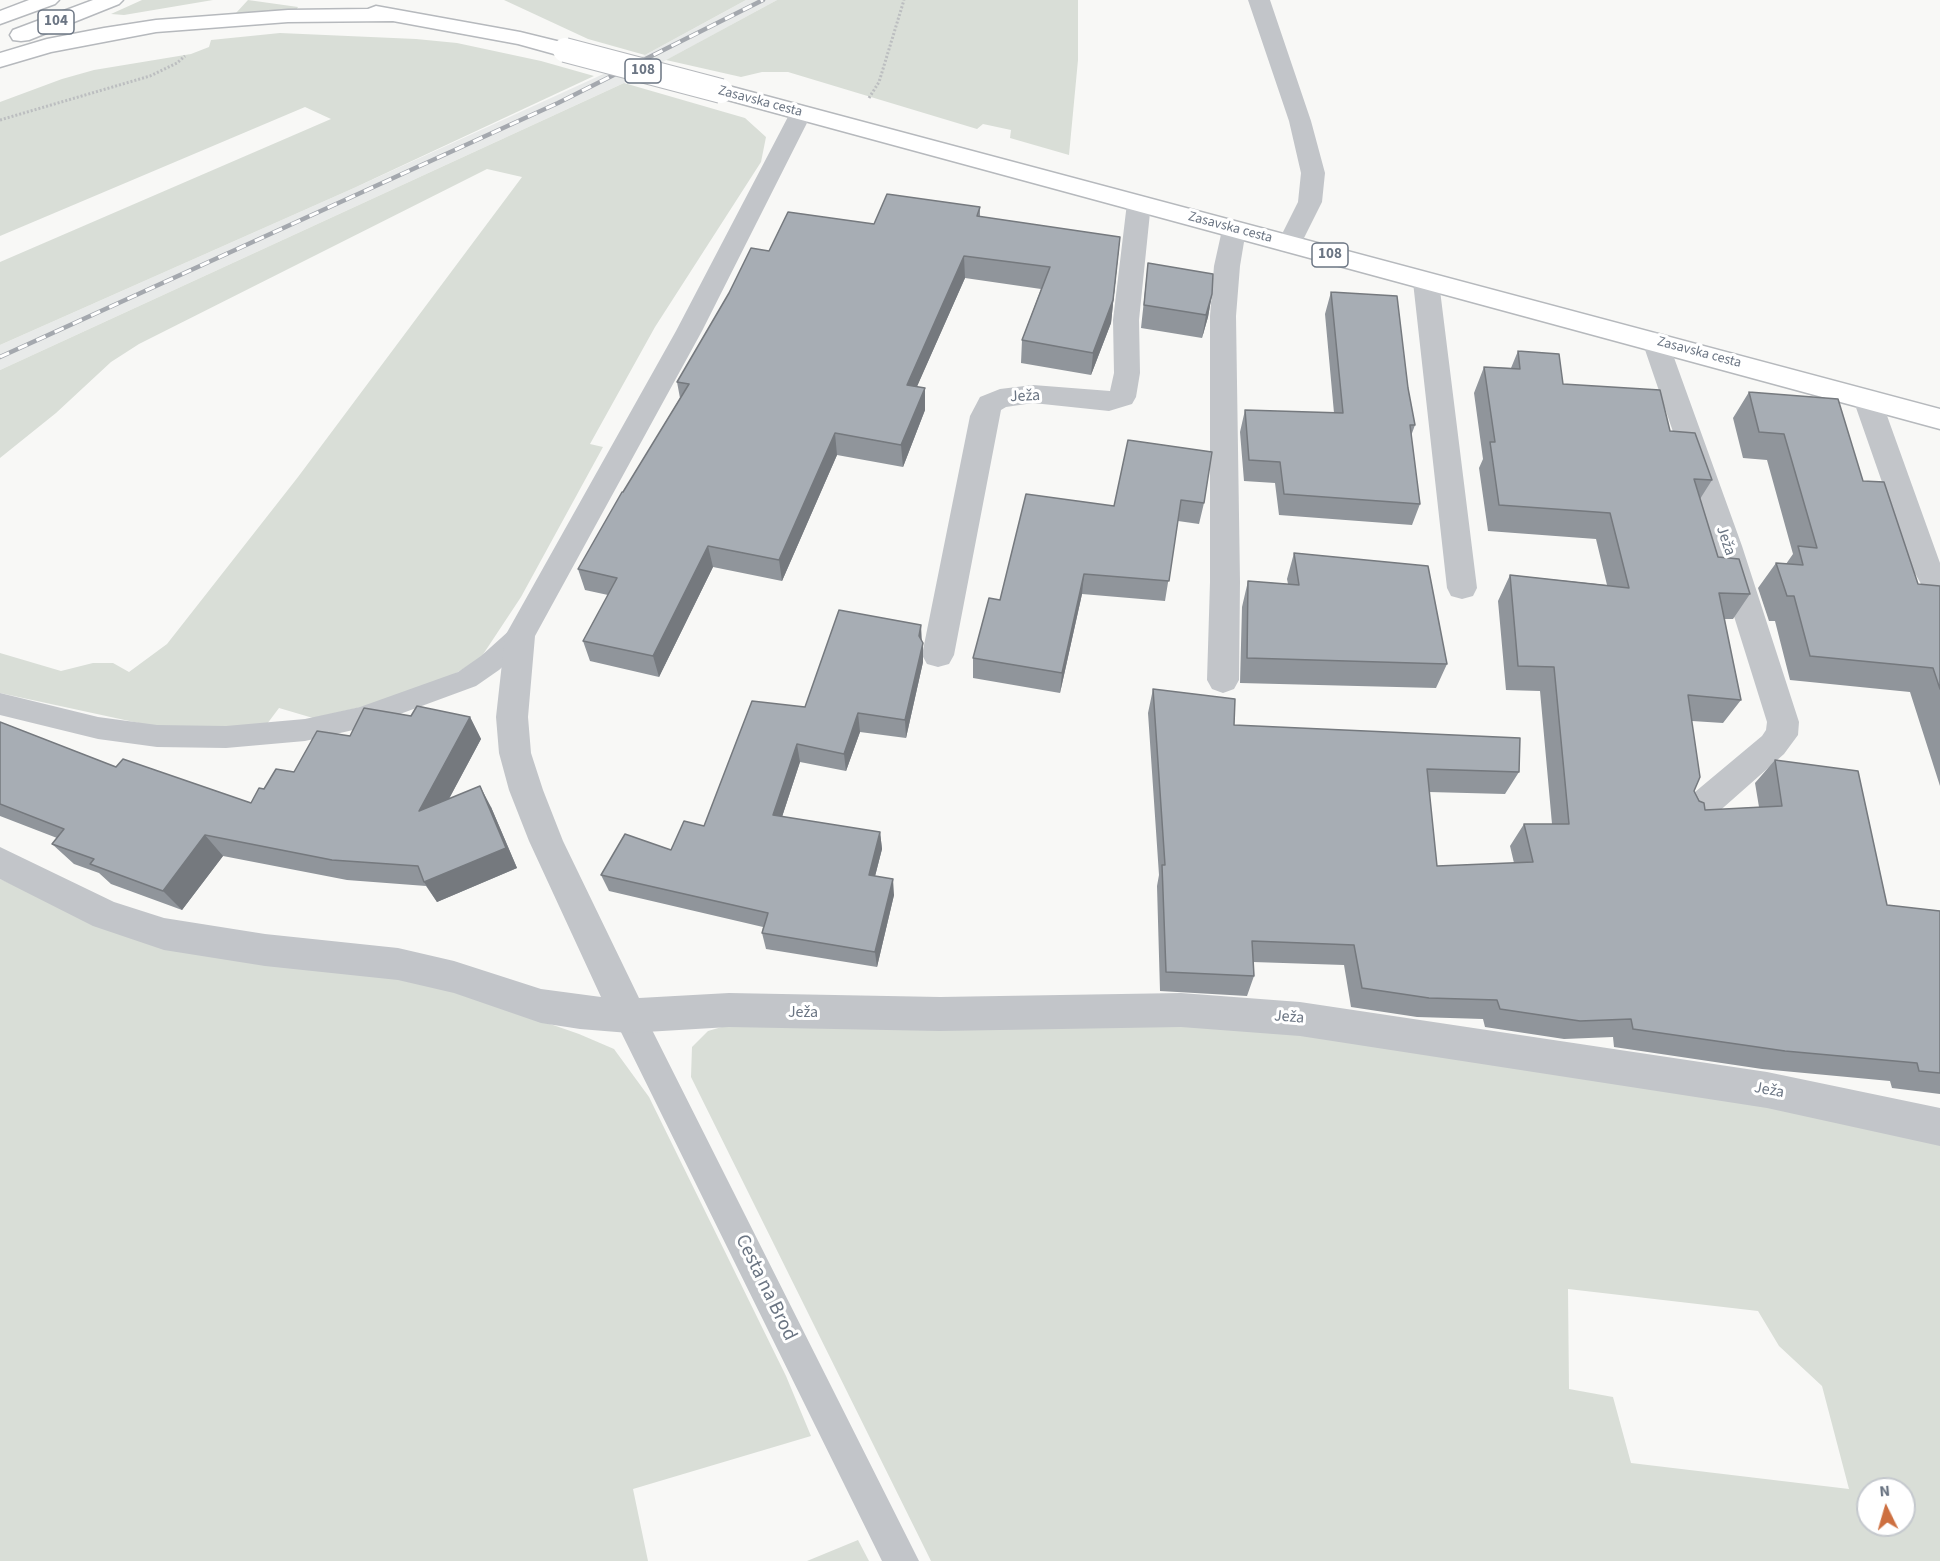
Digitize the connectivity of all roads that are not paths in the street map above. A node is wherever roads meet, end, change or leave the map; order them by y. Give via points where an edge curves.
1 (48, 0) edge
2 (112, 0) edge
3 (294, 0) edge
4 (1259, 0) edge
5 (400, 8) edge
6 (0, 18) edge
7 (520, 38) junction
8 (0, 43) edge
9 (0, 60) edge
10 (801, 113) junction
11 (1139, 203) junction
12 (1234, 230) junction
13 (1289, 244) junction
14 (1426, 282) junction
15 (1655, 341) junction
16 (1868, 399) junction
17 (1940, 419) edge
18 (1462, 588) dead end
19 (1940, 590) edge
20 (520, 636) junction
21 (938, 655) dead end
22 (1223, 680) dead end
23 (0, 704) edge
24 (1695, 812) edge
25 (0, 862) edge
26 (629, 1016) junction
27 (1940, 1126) edge
28 (901, 1561) edge

1 - 6 main road, 104
2 - 8 main road, 104
3 - 5 main road, Zasavska cesta
4 - 13 street via 1313,173 1310,202
5 - 7 main road, Zasavska cesta
5 - 7 main road, Zasavska cesta / 108 via 443,7
5 - 9 main road via 156,26 47,46
7 - 10 main road, Zasavska cesta / 108, bridge
10 - 11 main road, Zasavska cesta / 108
10 - 20 street via 688,331
11 - 12 main road, Zasavska cesta / 108
11 - 21 street, Ježa via 1122,397 1109,402 1024,394 990,404 984,416
12 - 13 main road, Zasavska cesta / 108
12 - 22 street via 1223,316
13 - 14 main road, Zasavska cesta / 108
14 - 15 main road, Zasavska cesta / 108
14 - 18 street
15 - 16 main road, Zasavska cesta / 108
15 - 24 street, Ježa via 1783,722 1782,735 1773,745
16 - 17 main road, Zasavska cesta / 108
16 - 19 street via 1927,568
20 - 23 lane via 467,679 362,717 305,730 226,737 157,736 98,728
20 - 26 street via 513,717 515,753 523,781 546,841
25 - 26 street, Ježa via 105,915 164,934 265,950 398,964 454,977 541,1006
26 - 27 street, Ježa via 729,1010 928,1014 1180,1011 1300,1018 1767,1090
26 - 28 lane, Cesta na Brod

